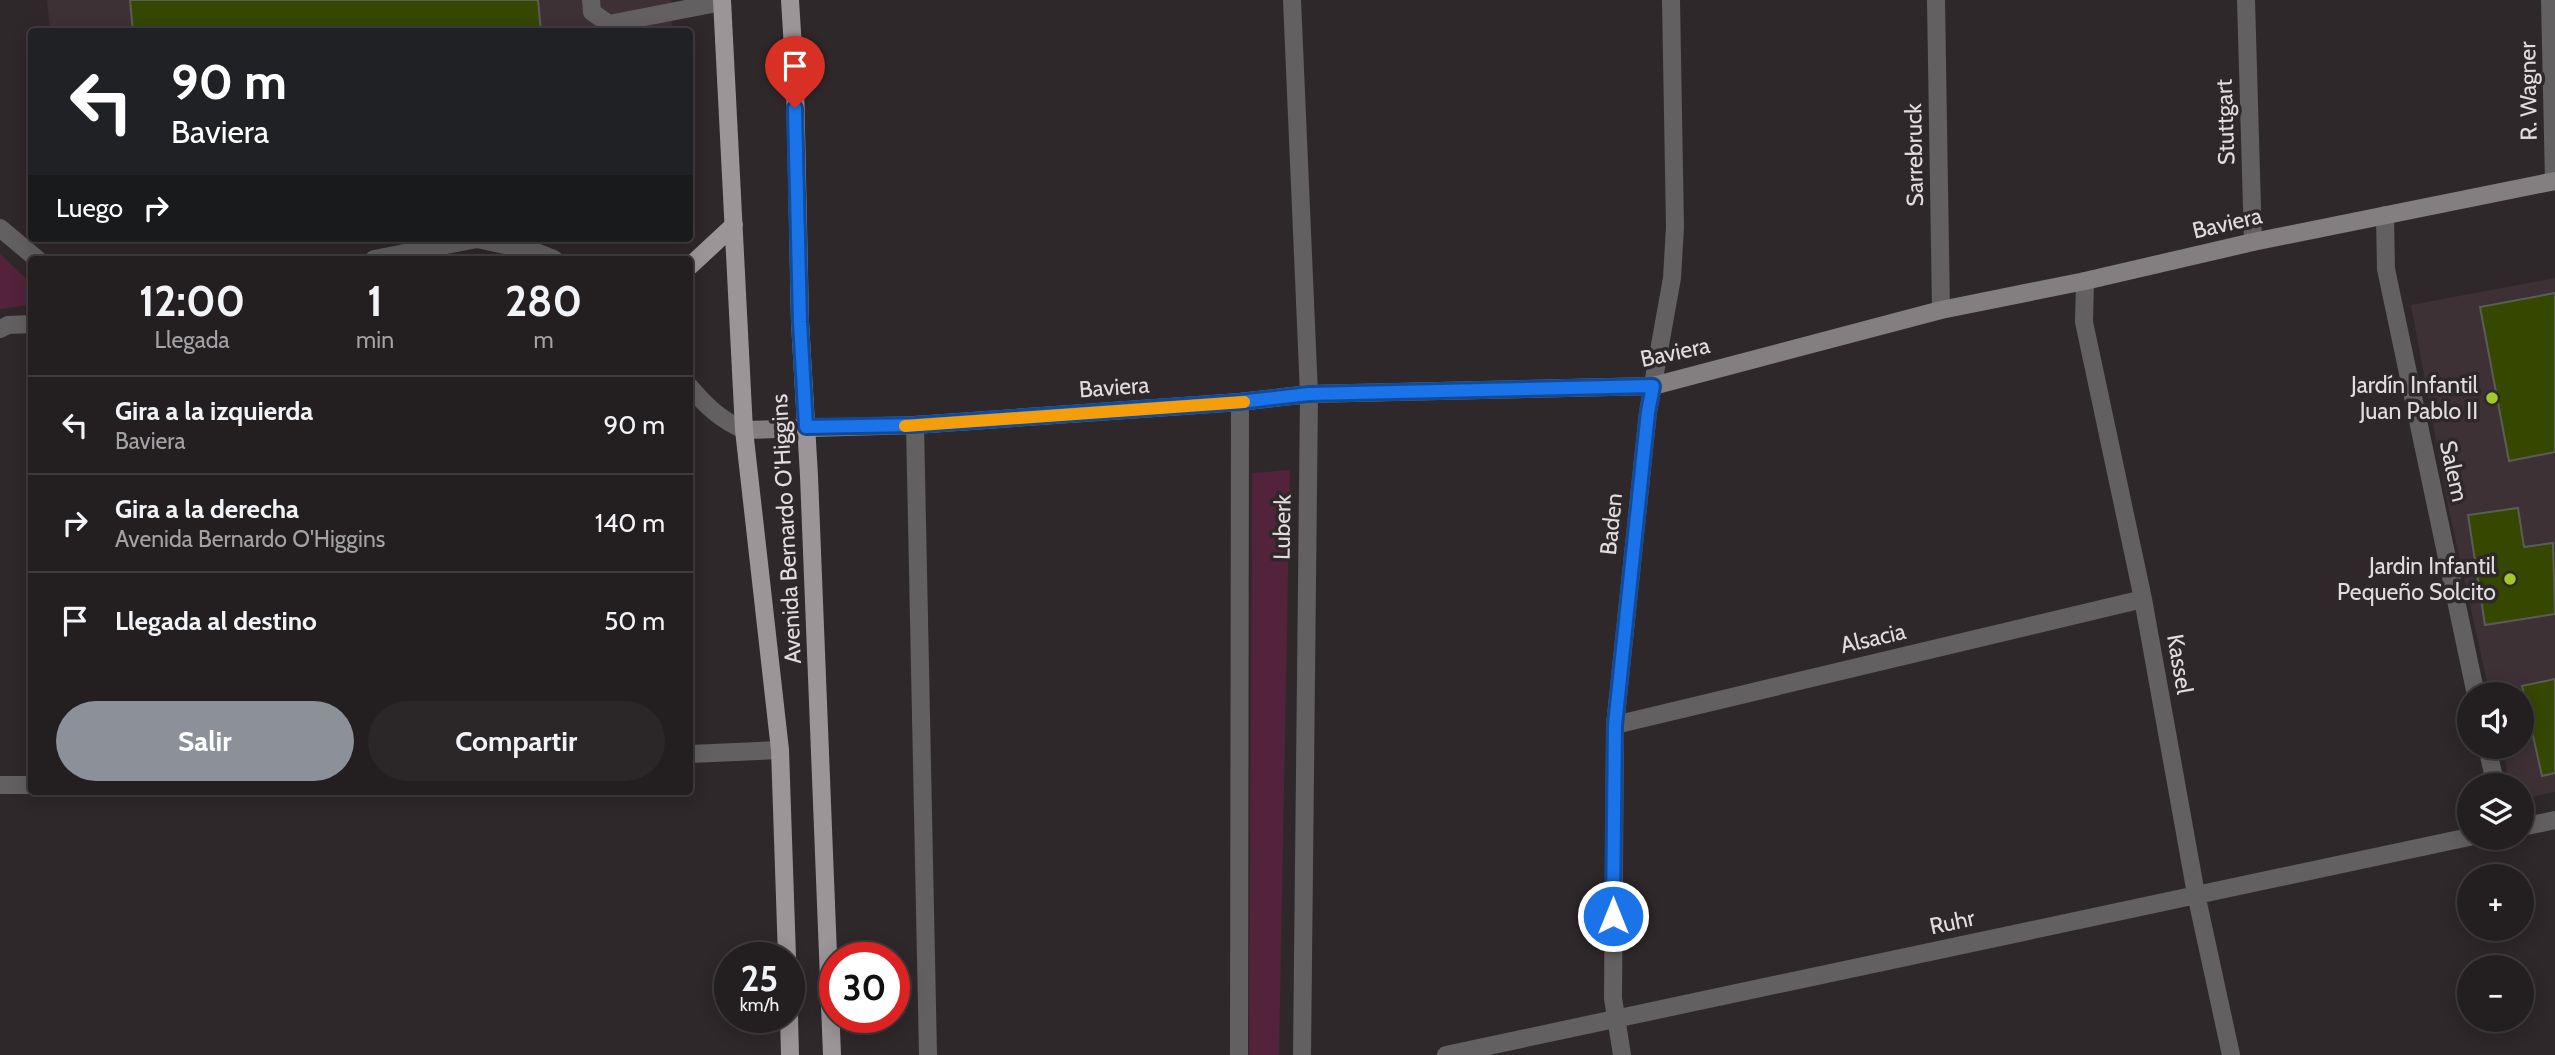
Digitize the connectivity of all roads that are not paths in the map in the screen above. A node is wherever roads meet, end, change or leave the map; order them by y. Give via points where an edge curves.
1 (790, 0) edge
2 (1292, 0) edge
3 (1671, 0) edge
4 (1936, 0) edge
5 (2246, 0) edge
6 (2550, 0) edge
7 (722, 1) edge
8 (592, 6) edge
9 (2554, 181) edge
10 (2385, 215) junction
11 (734, 225) junction
12 (0, 228) edge
13 (462, 242) edge
14 (491, 242) edge
15 (2253, 242) junction
16 (33, 256) edge
17 (389, 256) edge
18 (546, 256) edge
19 (693, 263) edge
20 (2085, 281) junction
21 (1941, 310) junction
22 (28, 324) edge
23 (0, 329) edge
24 (1653, 386) junction
25 (693, 390) edge
26 (1309, 394) junction
27 (1240, 402) junction
28 (915, 425) junction
29 (806, 427) junction
30 (744, 430) junction
31 (2143, 599) junction
32 (2473, 682) edge
33 (1615, 725) junction
34 (780, 750) junction
35 (693, 754) edge
36 (0, 785) edge
37 (28, 785) edge
38 (2555, 820) edge
39 (2534, 824) edge
40 (2457, 840) edge
41 (2196, 894) junction
42 (786, 942) edge
43 (1615, 1021) junction
44 (789, 1033) edge
45 (790, 1055) edge
46 (832, 1055) edge
47 (928, 1055) edge
48 (1239, 1055) edge
49 (1301, 1055) edge
50 (1446, 1055) edge
51 (1622, 1055) edge
52 (2231, 1055) edge

1 - 29 main road, Avenida Bernardo O'Higgins
2 - 26 street, Luberk
3 - 24 street, Baden via 1675,227
4 - 21 street, Sarrebruck
5 - 15 street, Stuttgart
6 - 9 street, R. Wagner
7 - 8 street via 609,24
7 - 11 main road, Avenida Bernardo O'Higgins
9 - 10 street, Baviera
10 - 15 street, Baviera
10 - 32 street, Salem via 2386,269
11 - 19 main road
11 - 30 main road, Avenida Bernardo O'Higgins
12 - 16 street
13 - 17 street
14 - 18 street
15 - 20 street, Baviera
20 - 21 street, Baviera
20 - 31 street, Kassel via 2084,322
21 - 24 street, Baviera
22 - 23 street
24 - 26 street, Baviera
24 - 33 street, Baden
25 - 30 street via 710,410
26 - 27 street, Baviera
26 - 49 street, Luberk
27 - 28 street, Baviera
27 - 48 street, Luberk
28 - 29 street, Baviera
28 - 47 street
29 - 30 street, Baviera
29 - 46 main road, Avenida Bernardo O'Higgins
30 - 34 main road, Avenida Bernardo O'Higgins
31 - 33 street, Alsacia
31 - 41 street, Kassel
33 - 43 street, Baden
34 - 35 street
34 - 42 main road, Avenida Bernardo O'Higgins
36 - 37 street
38 - 39 street
40 - 41 street, Ruhr
41 - 43 street, Ruhr
41 - 52 street, Kassel
43 - 50 street, Ruhr
43 - 51 street, Baden
44 - 45 main road

